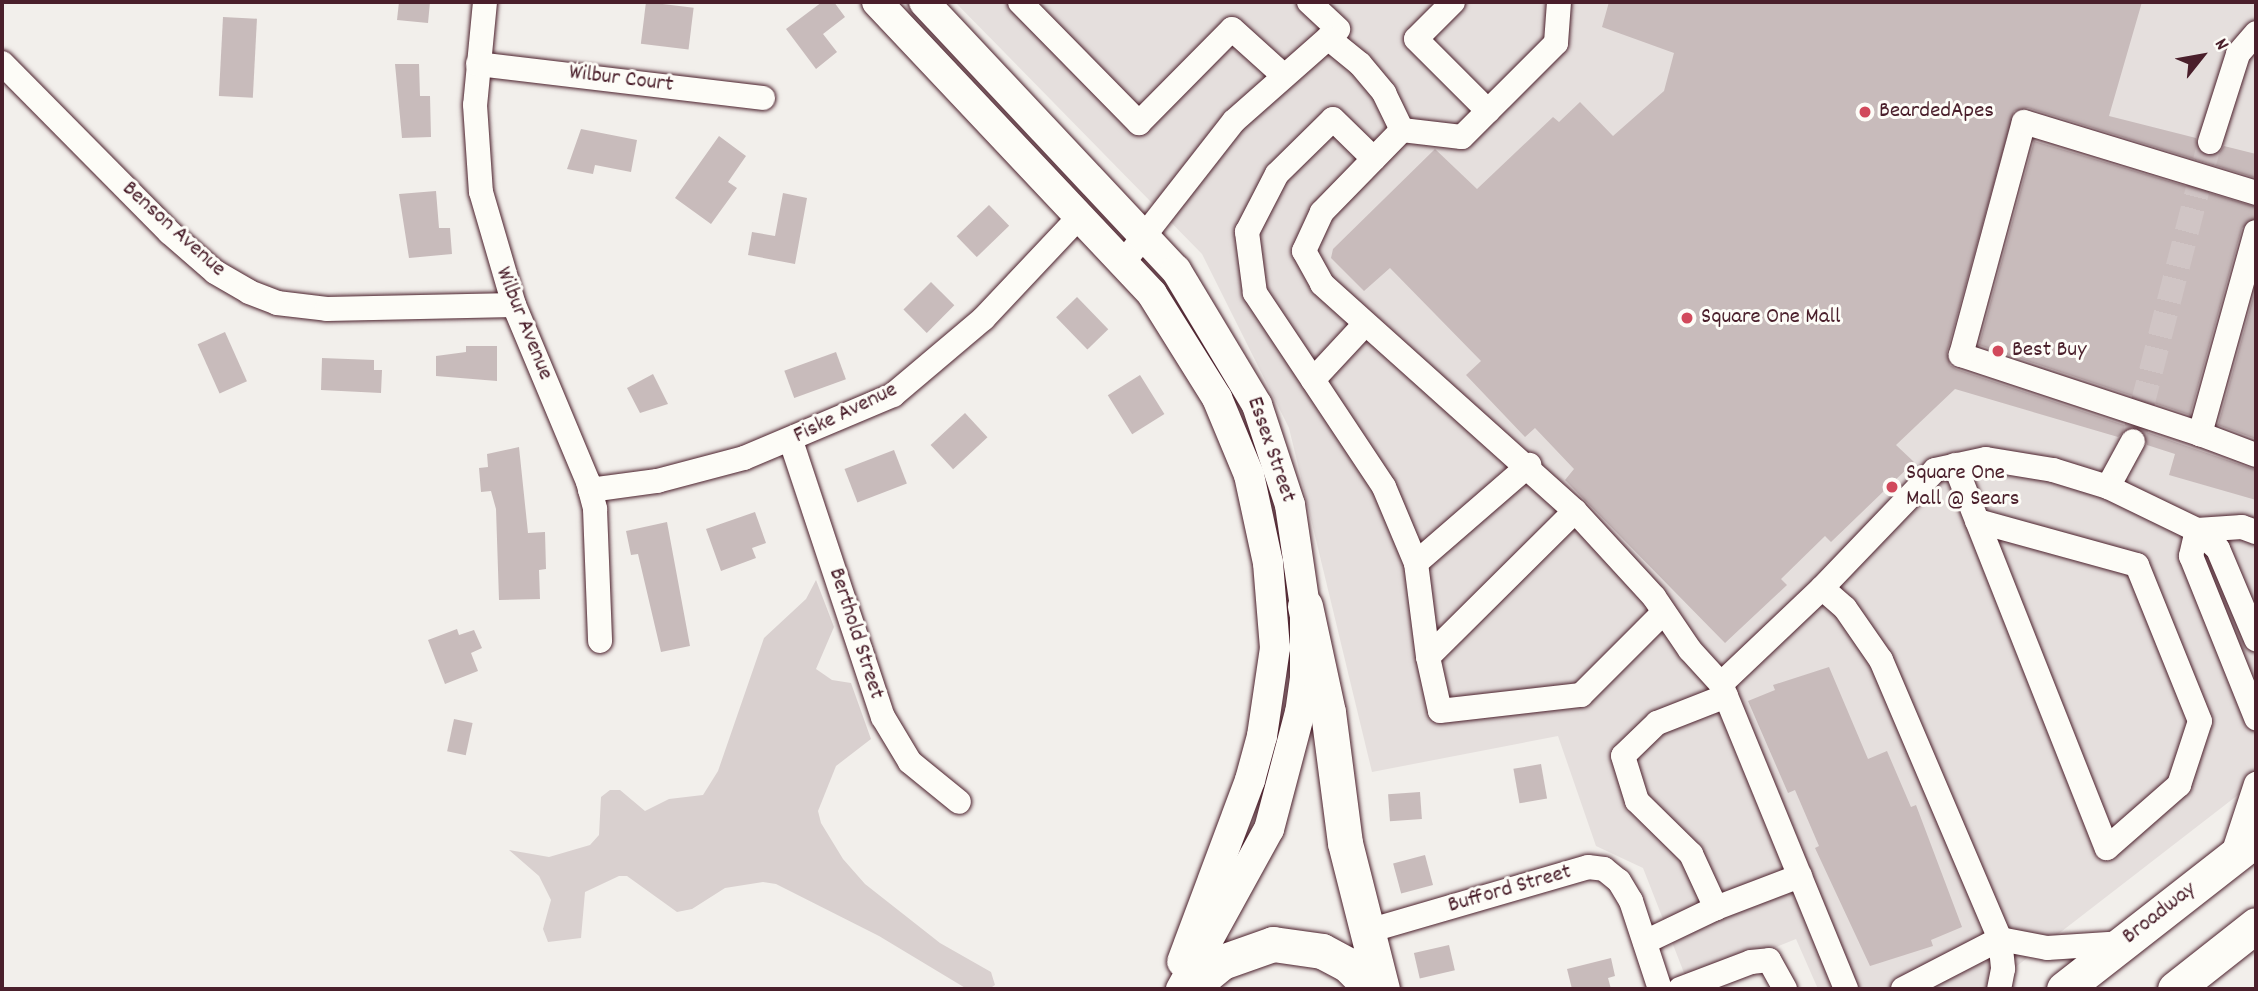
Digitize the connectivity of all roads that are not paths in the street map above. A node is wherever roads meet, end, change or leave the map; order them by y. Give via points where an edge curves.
1 (485, 2) edge
2 (877, 2) edge
3 (924, 2) edge
4 (1020, 2) edge
5 (1309, 2) edge
6 (1453, 2) edge
7 (1559, 2) edge
8 (1338, 29) dead end
9 (2256, 33) edge
10 (2, 63) edge
11 (478, 64) junction
12 (1284, 76) junction
13 (763, 98) dead end
14 (1488, 111) junction
15 (1402, 131) junction
16 (2210, 142) tunnel mouth
17 (1374, 159) junction
18 (2256, 193) edge
19 (1080, 216) junction
20 (2256, 232) edge
21 (1145, 234) junction
22 (1123, 263) junction
23 (514, 305) junction
24 (1365, 324) junction
25 (1312, 380) junction
26 (2200, 434) junction
27 (791, 441) junction
28 (2133, 442) tunnel mouth
29 (2256, 455) edge
30 (1529, 465) junction
31 (1955, 465) junction
32 (2108, 487) junction
33 (590, 491) junction
34 (1574, 511) junction
35 (1978, 521) junction
36 (2197, 530) junction
37 (2256, 532) edge
38 (1416, 563) junction
39 (1822, 588) junction
40 (1305, 606) junction
41 (1664, 612) junction
42 (2256, 639) edge
43 (600, 640) dead end
44 (1428, 657) junction
45 (1724, 690) junction
46 (2256, 718) edge
47 (2256, 784) edge
48 (959, 802) dead end
49 (2244, 848) edge
50 (1800, 876) junction
51 (1716, 908) junction
52 (1368, 932) junction
53 (2253, 933) edge
54 (2000, 939) junction
55 (1645, 942) junction
56 (2124, 943) junction
57 (1174, 989) edge
58 (1181, 989) edge
59 (1189, 989) edge
60 (1372, 989) edge
61 (1382, 989) edge
62 (1660, 989) edge
63 (1680, 989) edge
64 (1785, 989) edge
65 (1846, 989) edge
66 (1903, 989) edge
67 (1999, 989) edge
68 (2064, 989) edge
69 (2175, 989) edge

1 - 11 street, Wilbur Avenue
2 - 19 main road, Essex Street
3 - 21 main road, Essex Street
4 - 12 street via 1139,122 1232,29
5 - 8 street
6 - 14 street via 1416,39
7 - 14 street via 1556,43
9 - 16 street via 2238,54
10 - 23 street, Benson Avenue via 169,232 238,287 277,303 327,309
11 - 13 street, Wilbur Court
11 - 23 street, Wilbur Avenue via 475,105 481,192
12 - 15 street via 1328,38 1376,83
12 - 21 street via 1234,121
14 - 15 street via 1462,137
15 - 17 street
17 - 24 street via 1322,212 1304,251 1322,284
17 - 25 street via 1333,119 1277,174 1247,232 1255,293
18 - 26 street via 2024,122 1961,355
19 - 22 main road, Essex Street
19 - 27 street, Fiske Avenue via 983,319 924,372 893,395
20 - 26 street
21 - 22 street
21 - 40 main road, Essex Street via 1206,314 1257,405 1290,505
22 - 57 main road, Essex Street via 1174,327 1236,438 1261,525 1273,607 1275,648 1262,736
23 - 33 street, Wilbur Avenue
24 - 25 street
24 - 30 street via 1491,439
25 - 38 street via 1384,486
26 - 29 street
27 - 33 street, Fiske Avenue via 696,472
27 - 48 street, Berthold Street via 883,717 910,762
28 - 32 street
30 - 34 street
30 - 38 street
31 - 32 street via 1986,459 2053,470
31 - 35 street
31 - 39 street via 1935,470
32 - 36 street
33 - 43 street, Wilbur Avenue via 595,509
34 - 41 street
34 - 44 street
35 - 35 street via 1987,546 2107,849 2179,785 2200,721 2137,565
36 - 37 street via 2242,527
36 - 42 street via 2218,549
36 - 46 street via 2191,556
38 - 44 street
39 - 45 street
39 - 54 street via 1845,608 1875,650
40 - 52 highway via 1328,712 1345,843
40 - 58 main road, Essex Street via 1300,712 1269,829
41 - 44 street via 1581,695 1440,711
41 - 45 street
45 - 50 street
45 - 51 street via 1657,723 1623,756 1637,801 1691,854
47 - 49 street
49 - 56 highway, Broadway
50 - 51 street
50 - 65 street
51 - 55 street
52 - 55 street, Bufford Street via 1588,867 1604,869 1619,881
52 - 61 highway
53 - 69 highway
54 - 56 street via 2047,948
54 - 66 street
54 - 67 street via 2003,969
55 - 62 street, Bufford Street
56 - 68 highway, Broadway
59 - 60 highway via 1222,962 1273,944 1322,951 1348,965
63 - 64 street via 1751,962 1769,960

